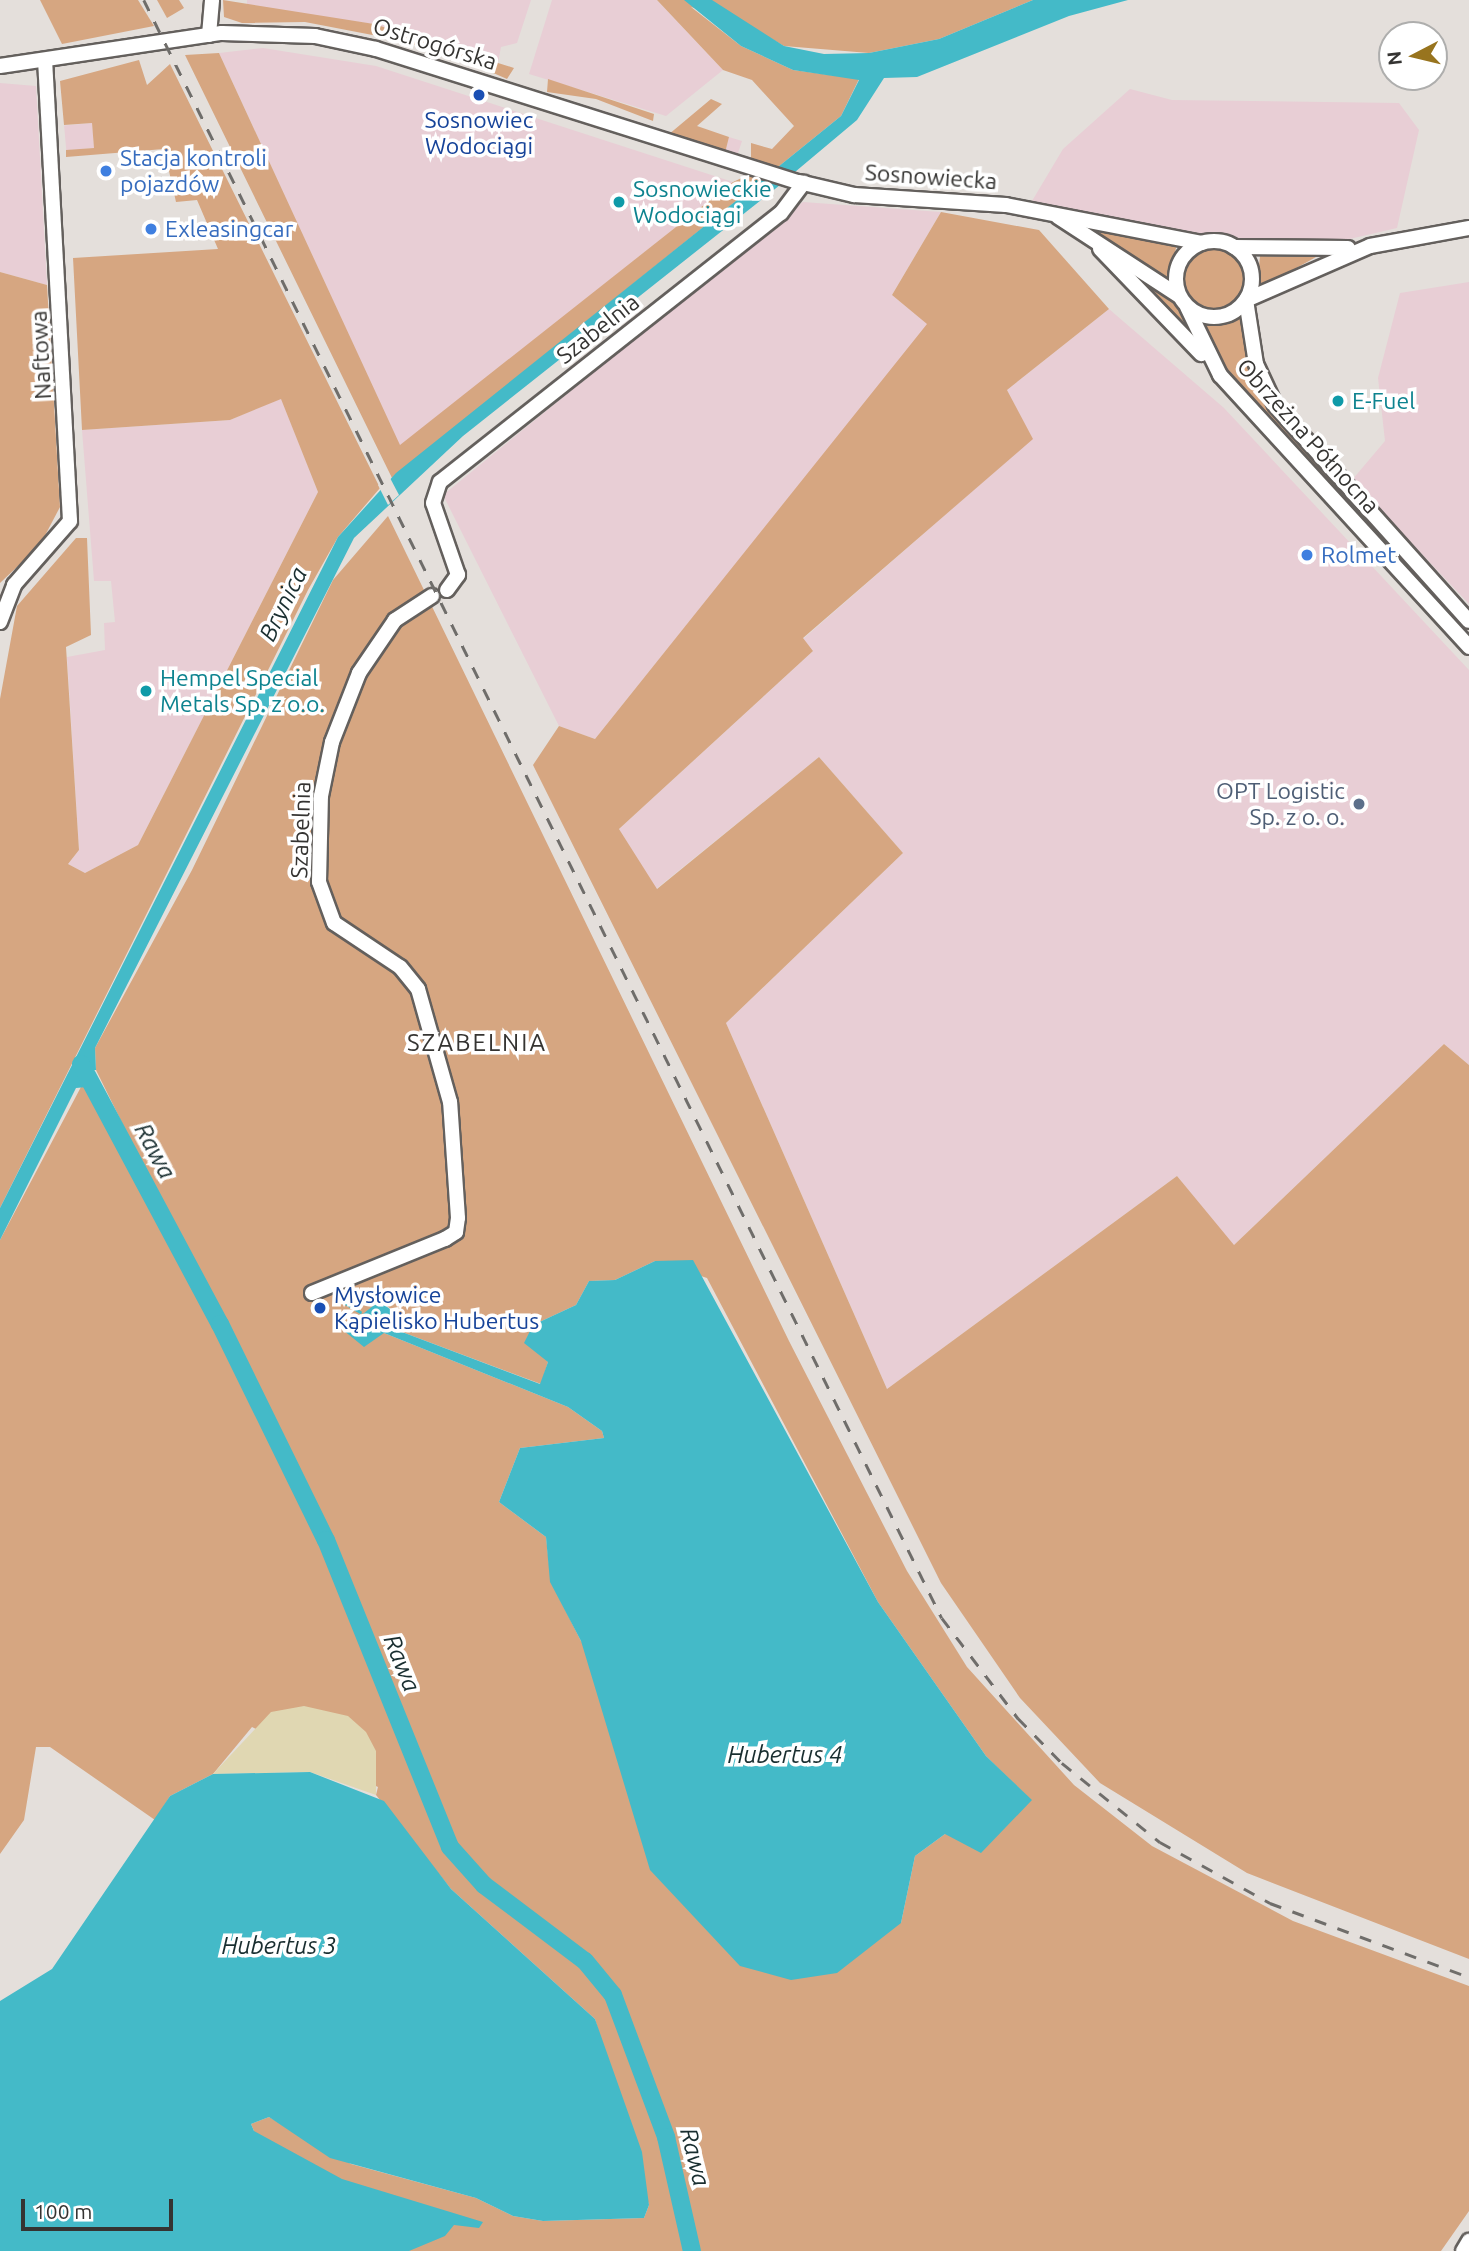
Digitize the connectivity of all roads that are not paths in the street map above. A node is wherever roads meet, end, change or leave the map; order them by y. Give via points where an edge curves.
1 (212, 0) edge
2 (209, 35) junction
3 (45, 61) junction
4 (0, 66) edge
5 (801, 182) junction
6 (1055, 214) junction
7 (1469, 228) edge
8 (1201, 243) junction
9 (1370, 246) junction
10 (1234, 247) junction
11 (1100, 249) junction
12 (1246, 300) junction
13 (1183, 301) junction
14 (1220, 375) junction
15 (1408, 553) junction
16 (1394, 566) junction
17 (447, 590) dead end
18 (432, 596) dead end
19 (1469, 621) edge
20 (0, 622) edge
21 (1469, 648) edge
22 (312, 1293) dead end
23 (1469, 2241) edge
24 (1463, 2251) edge

1 - 2 street
2 - 3 street, Ostrogórska
2 - 5 street, Ostrogórska via 278,33 350,43
3 - 4 street, Ostrogórska
3 - 20 street, Naftowa via 70,521 14,585
5 - 6 street, Sosnowiecka via 854,195
5 - 17 street, Szabelnia via 781,213 440,482 433,503 458,575
6 - 8 street, Sosnowiecka
6 - 11 street, Sosnowiecka
7 - 9 street, Sosnowiecka
8 - 10 street, Sosnowiecka
8 - 13 street via 1178,265
9 - 10 street, Sosnowiecka
9 - 12 street, Sosnowiecka
10 - 12 street via 1251,271
11 - 13 street, Sosnowiecka
11 - 14 street
12 - 13 street, Sosnowiecka via 1214,318
12 - 15 street, Obrzeżna Północna via 1256,364 1275,405
13 - 14 street, Obrzeżna Północna
14 - 16 street, Obrzeżna Północna
15 - 16 street
15 - 19 street, Obrzeżna Północna
16 - 21 street, Obrzeżna Północna
18 - 22 street, Szabelnia via 395,620 359,673 332,742 321,796 319,881 334,923 400,967 418,989 450,1102 456,1232
23 - 24 street

